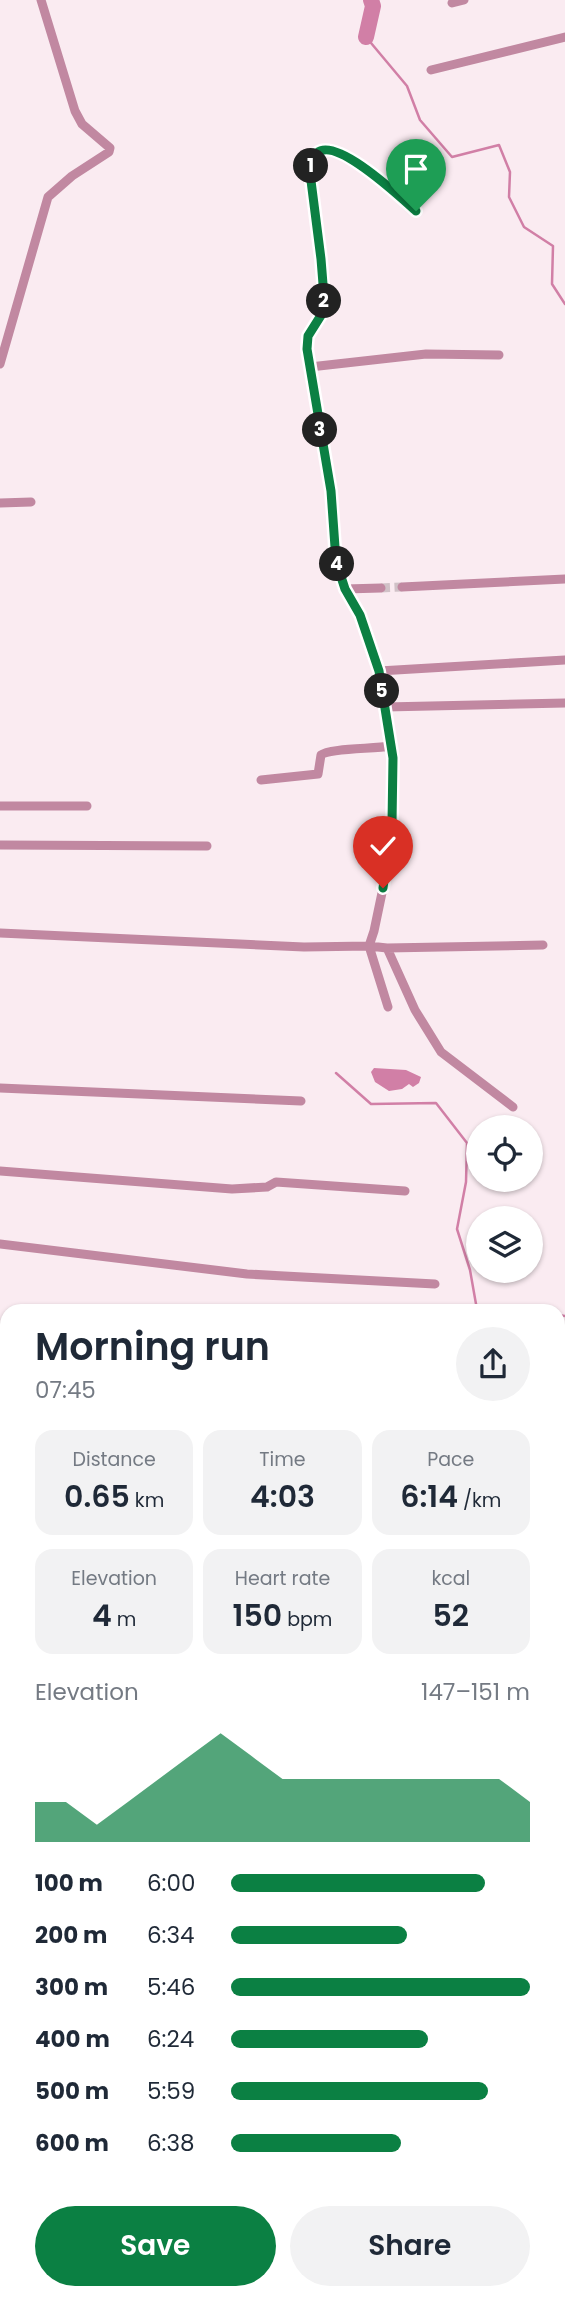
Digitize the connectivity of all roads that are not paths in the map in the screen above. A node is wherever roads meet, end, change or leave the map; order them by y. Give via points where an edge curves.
1 (41, 0) edge
2 (464, 0) edge
3 (452, 3) dead end
4 (565, 37) edge
5 (431, 70) dead end
6 (416, 211) dead end
7 (499, 355) dead end
8 (0, 364) edge
9 (310, 367) junction
10 (31, 502) dead end
11 (0, 503) edge
12 (565, 579) edge
13 (402, 587) tunnel mouth
14 (381, 588) tunnel mouth
15 (345, 589) junction
16 (565, 660) edge
17 (379, 671) junction
18 (565, 703) edge
19 (385, 707) junction
20 (390, 746) junction
21 (261, 780) dead end
22 (0, 806) edge
23 (87, 806) dead end
24 (0, 845) edge
25 (207, 846) dead end
26 (0, 933) edge
27 (543, 945) dead end
28 (369, 946) junction
29 (387, 948) junction
30 (388, 1007) dead end
31 (0, 1088) edge
32 (301, 1101) dead end
33 (513, 1107) dead end
34 (0, 1171) edge
35 (405, 1191) dead end
36 (0, 1244) edge
37 (435, 1284) dead end

1 - 8 street via 75,111 82,124 110,148 48,197
2 - 3 street
4 - 5 street
6 - 9 street via 341,153 317,152 310,173 325,309 308,336
7 - 9 street via 426,354
9 - 15 street via 331,491 336,561
10 - 11 street
12 - 13 street
14 - 15 street
15 - 17 street via 360,615
16 - 17 street
17 - 19 street
18 - 19 street
19 - 20 street
20 - 21 street via 326,751 318,774
20 - 28 street via 392,823
22 - 23 street
24 - 25 street
26 - 28 street
27 - 29 street
28 - 29 street
28 - 30 street
29 - 33 street via 415,1010 441,1052
31 - 32 street
34 - 35 street via 232,1189 267,1188 276,1182
36 - 37 street via 193,1269

